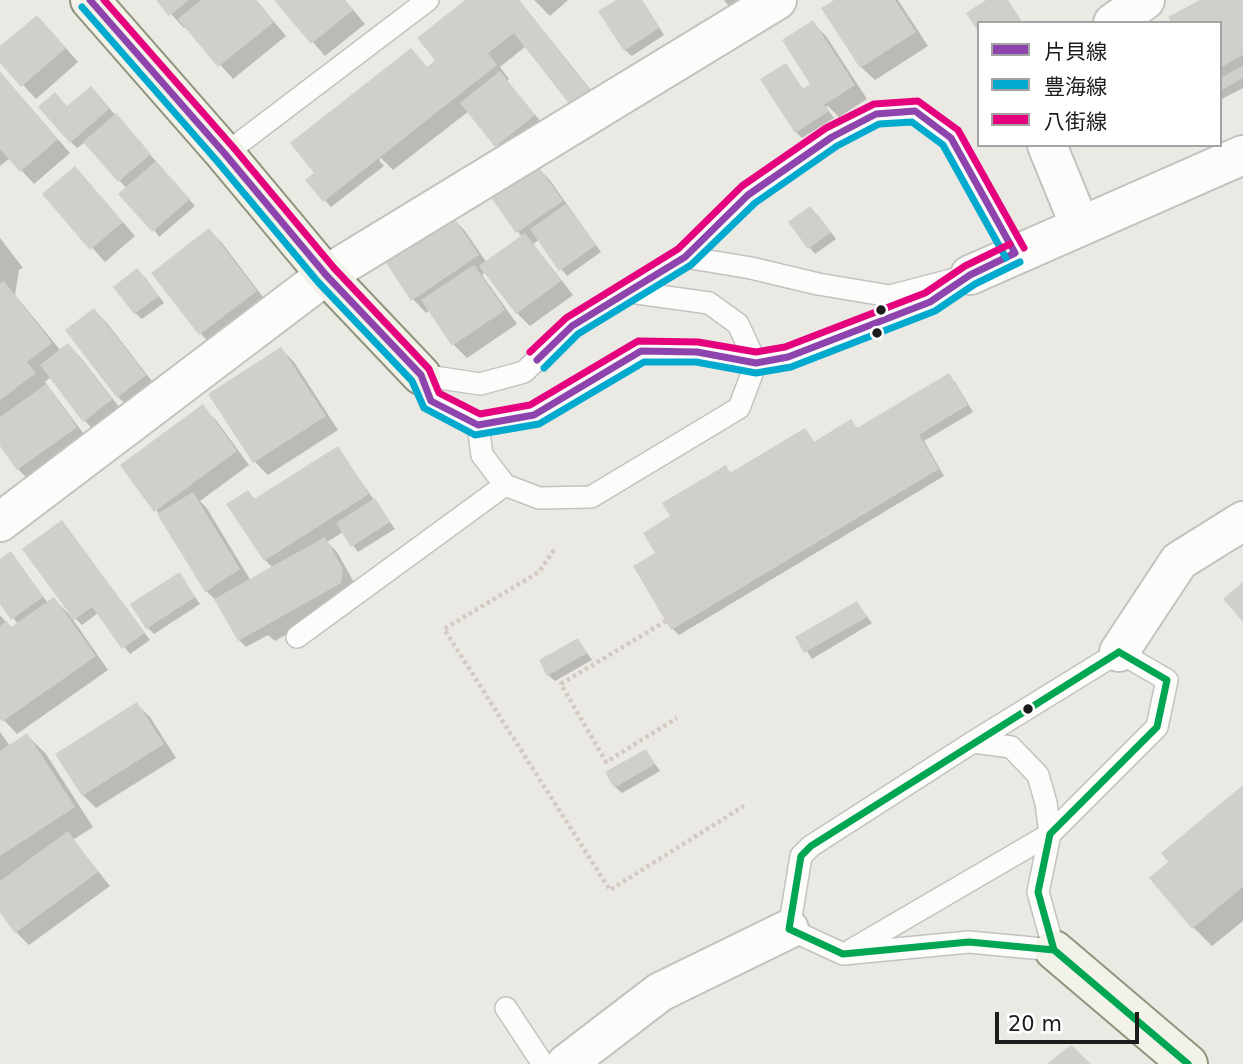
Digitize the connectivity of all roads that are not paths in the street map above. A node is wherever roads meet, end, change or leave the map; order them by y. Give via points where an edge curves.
1 (90, 0) edge
2 (428, 0) edge
3 (777, 0) edge
4 (1145, 0) edge
5 (1116, 21) edge
6 (1048, 147) edge
7 (225, 154) junction
8 (1243, 155) edge
9 (1080, 226) junction
10 (1015, 253) junction
11 (684, 257) junction
12 (326, 275) junction
13 (970, 275) junction
14 (630, 292) junction
15 (756, 363) junction
16 (421, 375) junction
17 (478, 425) junction
18 (505, 485) junction
19 (1243, 521) edge
20 (0, 522) edge
21 (297, 636) dead end
22 (1119, 652) junction
23 (973, 742) junction
24 (1050, 834) junction
25 (789, 929) junction
26 (1054, 950) junction
27 (843, 954) junction
28 (506, 1008) dead end
29 (543, 1064) edge
30 (566, 1064) edge
31 (1188, 1064) edge

1 - 7 main road
2 - 7 lane
3 - 12 street
4 - 5 street
6 - 9 street
7 - 12 main road
8 - 9 street
9 - 10 street
10 - 11 lane via 951,138 915,111 876,114 832,137 748,195
10 - 13 street
11 - 13 lane via 890,296
11 - 14 lane
12 - 16 main road
12 - 20 street
13 - 15 lane via 930,302 788,357
14 - 15 lane via 709,303 738,324
14 - 16 lane via 572,326 524,372 480,383
15 - 17 lane via 697,352 641,351 534,415
15 - 18 lane via 739,408 591,497 539,498
16 - 17 lane via 431,401
17 - 18 lane via 482,455
18 - 21 lane
19 - 22 street via 1180,561
22 - 23 lane
22 - 24 lane via 1167,680 1157,727
23 - 24 lane via 1011,747 1038,775
23 - 25 lane via 801,856
24 - 26 lane via 1038,892
24 - 27 lane
25 - 27 lane
25 - 30 street via 660,992
26 - 27 lane via 970,942
26 - 31 main road
28 - 29 lane

